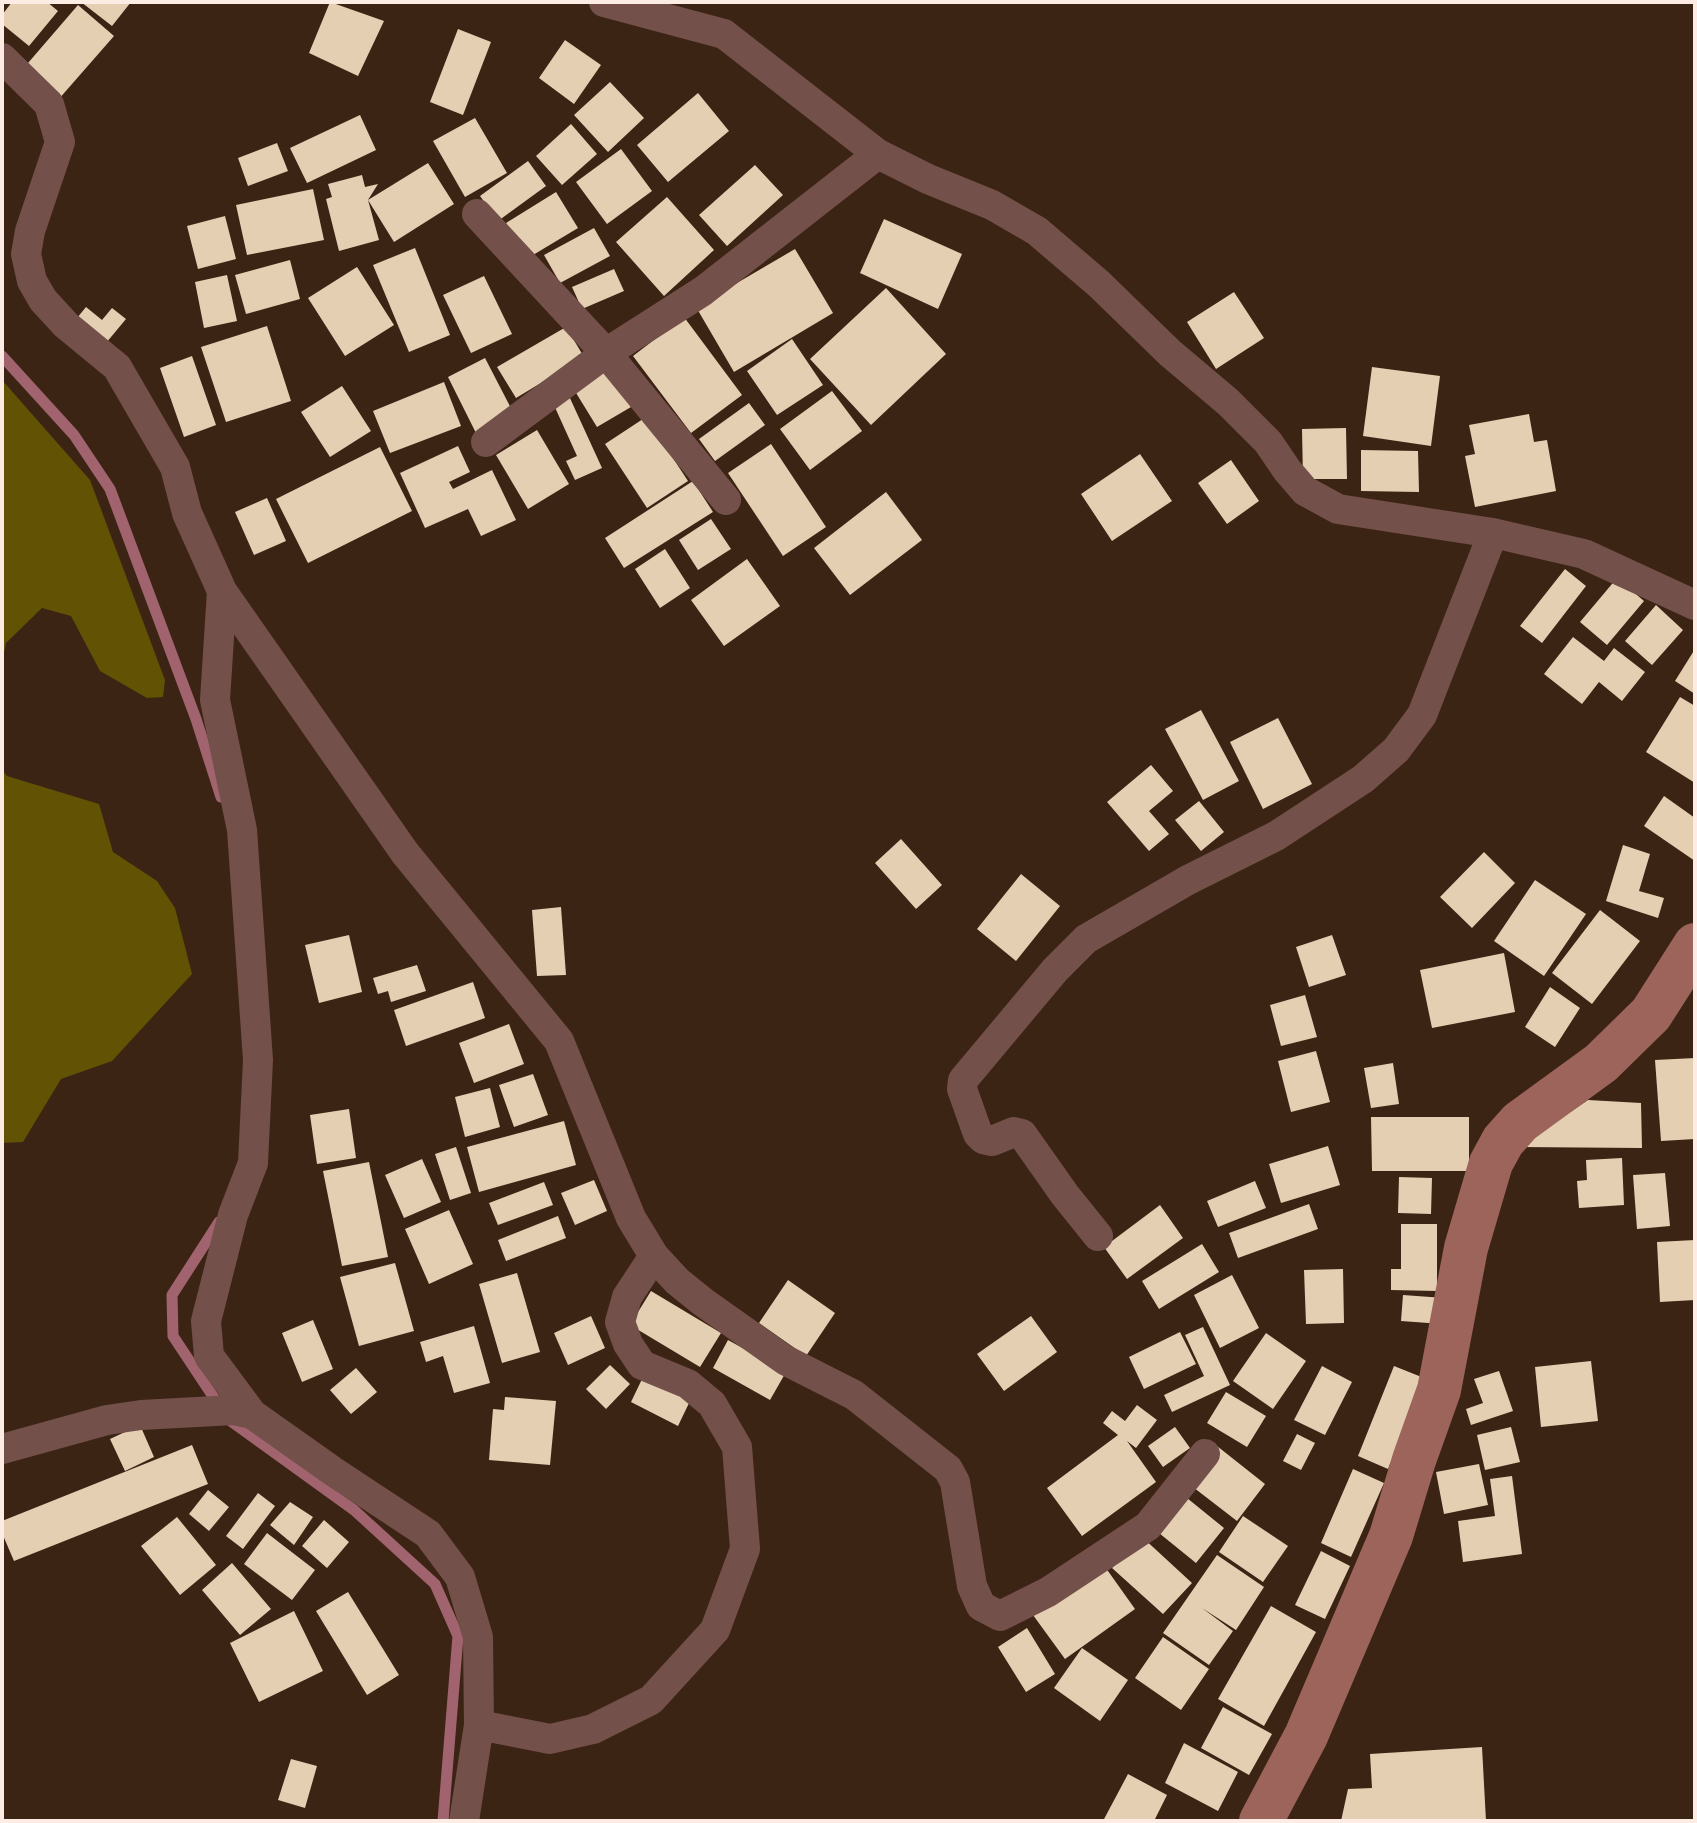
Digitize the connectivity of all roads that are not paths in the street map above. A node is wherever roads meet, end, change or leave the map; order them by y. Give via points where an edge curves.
1 (604, 2) edge
2 (2, 58) edge
3 (878, 154) junction
4 (477, 214) dead end
5 (606, 353) junction
6 (486, 442) dead end
7 (726, 500) dead end
8 (1493, 533) junction
9 (222, 591) junction
10 (1695, 605) edge
11 (1695, 945) edge
12 (1098, 1236) dead end
13 (654, 1256) junction
14 (243, 1412) junction
15 (2, 1449) edge
16 (1205, 1454) dead end
17 (479, 1725) junction
18 (464, 1821) edge
19 (1261, 1821) edge

1 - 3 street via 724,34
2 - 9 street via 49,104 60,142 30,231 26,254 32,281 66,325 117,367 175,467 187,513
3 - 5 street via 703,291
3 - 8 street via 1037,231 1228,402 1268,442 1305,491 1338,509
4 - 5 street
5 - 6 street
5 - 7 street
8 - 10 street via 1584,554
8 - 12 street via 1422,715 1396,750 1363,779 1276,836 1086,939 963,1080 978,1134 992,1141 1022,1134
9 - 13 street via 405,853 559,1041 631,1218
9 - 14 street via 215,700 242,830 258,1060 253,1163 233,1215 206,1321 209,1356
11 - 19 street via 1651,1014 1601,1063 1520,1122 1491,1163 1466,1248 1439,1390 1391,1536 1306,1736
13 - 16 street via 703,1302 785,1360 854,1395 948,1469 955,1482 972,1586 981,1606 1000,1616 1048,1592 1148,1526
13 - 17 street via 627,1297 620,1322 628,1344 642,1365 688,1384 712,1404 737,1447 745,1549 715,1630 651,1700 593,1729 550,1739
14 - 15 street via 107,1420
14 - 17 street via 428,1534 460,1577 478,1637
17 - 18 street

